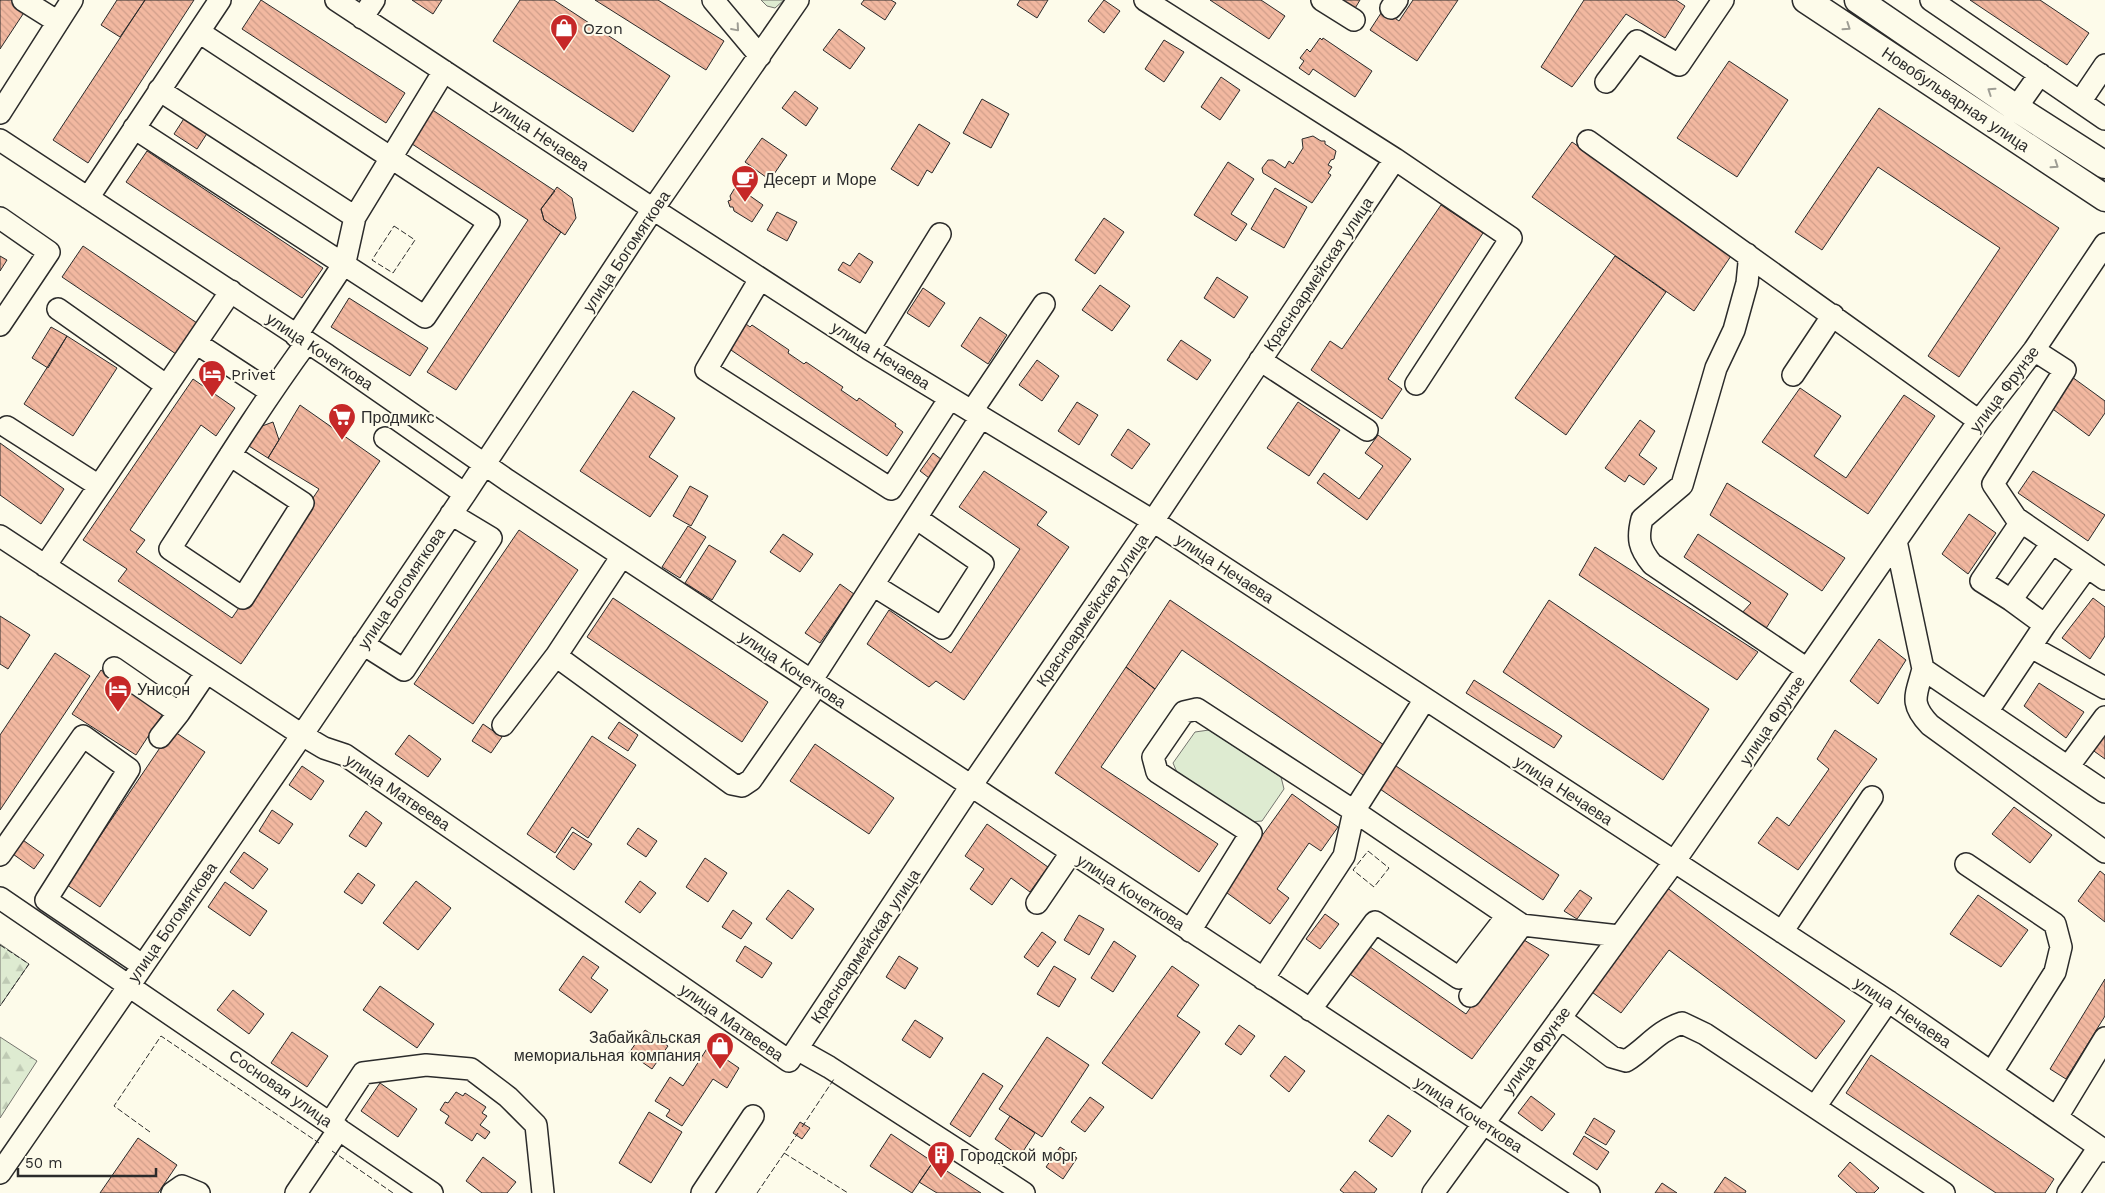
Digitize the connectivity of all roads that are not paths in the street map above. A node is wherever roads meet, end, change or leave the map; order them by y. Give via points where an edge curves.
1 (23, 0) edge
2 (72, 0) edge
3 (220, 0) edge
4 (336, 0) edge
5 (713, 0) edge
6 (798, 0) edge
7 (1145, 0) edge
8 (1322, 0) edge
9 (1724, 0) edge
10 (1806, 0) edge
11 (1858, 0) edge
12 (1931, 0) edge
13 (368, 9) edge
14 (1354, 20) dead end
15 (58, 22) junction
16 (199, 32) junction
17 (760, 56) junction
18 (2105, 66) edge
19 (444, 71) junction
20 (2040, 74) junction
21 (1606, 82) dead end
22 (159, 90) junction
23 (2080, 102) junction
24 (2016, 108) junction
25 (0, 113) edge
26 (2105, 119) edge
27 (134, 128) junction
28 (0, 140) edge
29 (1588, 141) dead end
30 (391, 158) junction
31 (1395, 159) junction
32 (2105, 165) edge
33 (88, 198) junction
34 (2105, 198) edge
35 (653, 210) junction
36 (355, 217) junction
37 (0, 218) edge
38 (940, 234) dead end
39 (2105, 244) edge
40 (1747, 254) junction
41 (345, 262) junction
42 (760, 279) junction
43 (231, 291) junction
44 (1044, 304) dead end
45 (58, 309) dead end
46 (1833, 315) junction
47 (0, 326) edge
48 (301, 339) junction
49 (196, 343) junction
50 (869, 348) junction
51 (2034, 350) junction
52 (1260, 360) junction
53 (1793, 375) dead end
54 (1416, 384) dead end
55 (167, 386) junction
56 (271, 392) junction
57 (950, 398) junction
58 (977, 414) junction
59 (1979, 421) junction
60 (7, 427) dead end
61 (1367, 430) dead end
62 (385, 438) dead end
63 (230, 455) junction
64 (484, 465) junction
65 (99, 486) junction
66 (465, 494) junction
67 (451, 514) junction
68 (916, 518) junction
69 (1153, 521) junction
70 (2021, 522) junction
71 (2, 541) edge
72 (1896, 541) junction
73 (2052, 543) junction
74 (622, 556) junction
75 (45, 566) junction
76 (2087, 567) junction
77 (2105, 579) edge
78 (873, 585) junction
79 (2012, 600) junction
80 (2045, 625) junction
81 (364, 644) junction
82 (2030, 647) junction
83 (556, 656) junction
84 (114, 668) dead end
85 (1807, 669) junction
86 (1922, 669) junction
87 (206, 673) junction
88 (814, 683) junction
89 (2105, 688) edge
90 (1425, 700) junction
91 (1987, 712) junction
92 (179, 713) junction
93 (2105, 717) edge
94 (503, 725) dead end
95 (302, 735) junction
96 (160, 737) dead end
97 (2068, 766) junction
98 (971, 786) junction
99 (2105, 792) edge
100 (1872, 797) dead end
101 (1354, 810) junction
102 (1329, 812) dead end
103 (1072, 852) junction
104 (2105, 852) edge
105 (0, 855) edge
106 (1674, 862) junction
107 (1966, 864) dead end
108 (0, 898) edge
109 (1036, 903) dead end
110 (1522, 924) junction
111 (1190, 931) junction
112 (1782, 932) junction
113 (1619, 936) junction
114 (142, 965) junction
115 (1263, 979) junction
116 (129, 984) junction
117 (1470, 996) dead end
118 (1888, 1001) junction
119 (1310, 1010) junction
120 (1560, 1018) junction
121 (2105, 1038) edge
122 (793, 1055) junction
123 (1992, 1072) junction
124 (1815, 1107) junction
125 (753, 1116) dead end
126 (2057, 1117) junction
127 (1482, 1123) junction
128 (335, 1126) junction
129 (2102, 1149) edge
130 (0, 1173) edge
131 (172, 1193) edge
132 (199, 1193) edge
133 (296, 1193) edge
134 (432, 1193) edge
135 (543, 1193) edge
136 (702, 1193) edge
137 (1024, 1193) edge
138 (1433, 1193) edge
139 (1589, 1193) edge
140 (1944, 1193) edge
141 (2068, 1193) edge

1 - 15 street
2 - 15 street
3 - 16 street
4 - 13 street, улица Нечаева
5 -> 17 street
6 - 17 street, улица Богомягкова
7 - 31 street
8 - 14 street
9 - 21 street via 1679,65 1637,41
10 -> 34 main road, Новобульварная улица
24 -> 11 main road, Новобульварная улица
12 - 20 street
13 - 19 street, улица Нечаева
15 - 25 street
16 - 22 street
16 - 30 street
17 - 35 street, улица Богомягкова
18 - 23 street
19 - 30 street
19 - 35 street, улица Нечаева
20 - 23 street
20 - 24 street
22 - 27 street
22 - 36 street
23 - 26 street
24 - 32 main road, Новобульварная улица
27 - 33 street
27 - 41 street
28 - 33 street, улица Кочеткова
29 - 40 street
30 - 36 street
30 - 41 street via 489,222 425,317
31 - 52 street, Красноармейская улица
31 - 54 street via 1511,238
33 - 43 street, улица Кочеткова
35 - 42 street, улица Нечаева
35 - 64 street, улица Богомягкова
36 - 41 street
37 - 47 street via 50,252
38 - 50 street
39 - 51 street, улица Фрунзе
40 - 46 street
40 - 85 street via 1747,283 1716,368 1682,485 1642,519 1638,543 1652,564
41 - 48 street
42 - 50 street, улица Нечаева
42 - 57 street via 706,370 890,489
43 - 48 street, улица Кочеткова
43 - 49 street
44 - 58 street
45 - 55 street
46 - 53 street
46 - 59 street
48 - 56 street
48 - 64 street, улица Кочеткова
49 - 55 street
49 - 56 street
50 - 57 street, улица Нечаева
51 - 59 street, улица Фрунзе
51 - 70 street via 2065,370 1992,484
52 - 61 street
52 - 69 street, Красноармейская улица
55 - 65 street
56 - 63 street
57 - 58 street, улица Нечаева
58 - 68 street
58 - 69 street, улица Нечаева
59 - 72 street, улица Фрунзе
60 - 65 street
62 - 66 street
63 - 63 street via 170,549 243,598 303,502
64 - 66 street, улица Богомягкова
64 - 74 street, улица Кочеткова
65 - 75 street
66 - 67 street, улица Богомягкова
67 - 81 street, улица Богомягкова
67 - 81 street via 491,538 404,670
68 - 78 street
68 - 78 street via 983,564 942,628
69 - 90 street, улица Нечаева
69 - 98 street, Красноармейская улица
70 - 73 street
70 - 79 street via 1981,581
71 - 75 street, улица Матвеева
72 - 85 street, улица Фрунзе
72 - 86 street
73 - 76 street
73 - 79 street
74 - 83 street
74 - 88 street, улица Кочеткова
75 - 87 street, улица Матвеева
76 - 77 street
76 - 80 street
78 - 88 street
79 - 80 street
80 - 82 street
81 - 95 street, улица Богомягкова
82 - 89 street
82 - 91 street
83 - 88 street via 732,784 742,786 751,780
83 - 94 street
84 - 92 street
85 - 106 street, улица Фрунзе
86 - 91 street
86 - 104 street via 1914,701 1917,711
87 - 92 street
87 - 95 street, улица Матвеева
88 - 98 street, улица Кочеткова
90 - 101 street
90 - 106 street, улица Нечаева
91 - 97 street
92 - 96 street
93 - 97 street
95 - 114 street, улица Богомягкова
95 - 122 street, улица Матвеева via 324,748 344,754
97 - 99 street
98 - 103 street, улица Кочеткова
98 - 122 street, Красноармейская улица
100 - 112 street
101 - 102 street
101 - 110 street
101 - 111 street via 1197,709 1184,712 1153,757 1157,772 1251,833
101 - 115 street via 1344,856
103 - 109 street
103 - 111 street, улица Кочеткова
105 - 114 street via 83,736 129,769 46,900
106 - 112 street, улица Нечаева
106 - 113 street, улица Фрунзе
107 - 123 street via 2055,924 2061,947 2055,972
108 - 116 street, Сосновая улица
110 - 113 street
110 - 117 street
110 - 119 street via 1500,925 1459,978 1375,922
111 - 115 street, улица Кочеткова
112 - 118 street, улица Нечаева
113 - 120 street, улица Фрунзе
114 - 116 street, улица Богомягкова
115 - 119 street, улица Кочеткова
116 - 128 street, Сосновая улица
116 - 130 street, улица Богомягкова
118 - 123 street, улица Нечаева
118 - 124 street
119 - 127 street, улица Кочеткова
120 - 124 street via 1612,1057 1626,1061 1666,1028 1682,1023 1705,1034
120 - 127 street, улица Фрунзе
121 - 126 street
122 - 137 street, улица Матвеева via 829,1067
123 - 126 street, улица Нечаева
124 - 140 street
125 - 136 street
126 - 129 street, улица Нечаева
127 - 138 street, улица Фрунзе
127 - 139 street, улица Кочеткова
128 - 133 street
128 - 134 street, Сосновая улица
128 - 135 street via 363,1073 426,1065 471,1068 508,1097 536,1125
129 - 141 street
131 - 132 street via 182,1186

